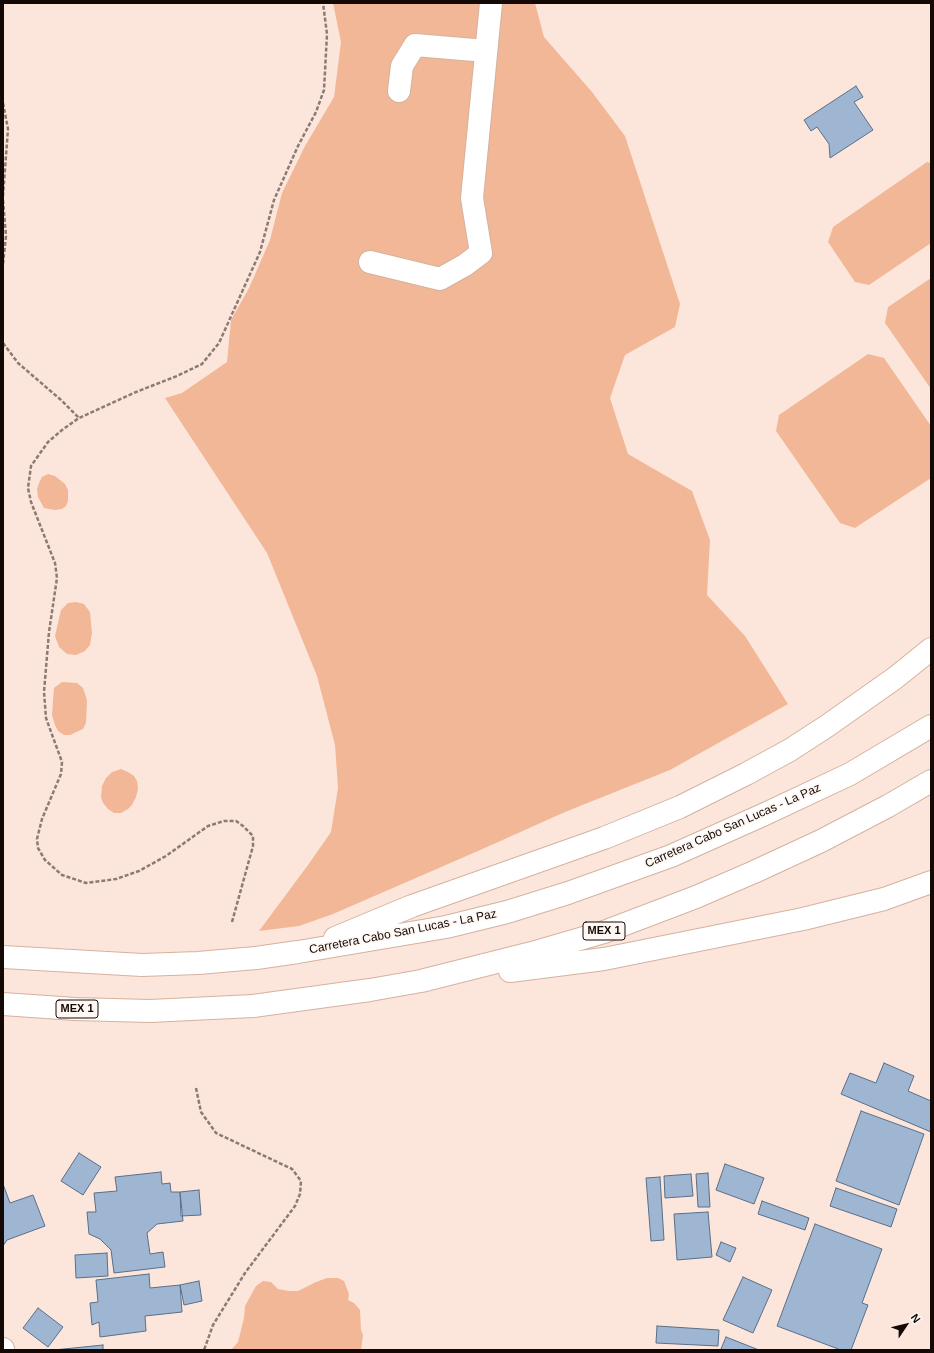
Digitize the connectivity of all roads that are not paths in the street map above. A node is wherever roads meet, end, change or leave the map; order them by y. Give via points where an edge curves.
1 (491, 3) edge
2 (486, 51) junction
3 (399, 90) dead end
4 (370, 262) dead end
5 (931, 649) edge
6 (931, 726) edge
7 (931, 781) edge
8 (931, 882) edge
9 (298, 952) junction
10 (3, 957) edge
11 (422, 981) junction
12 (3, 1004) edge

1 - 2 main road
2 - 3 main road via 416,45 402,66
2 - 4 main road via 472,198 481,253 440,279
5 - 9 main road via 895,678 790,750 680,807 604,838 412,906
6 - 9 main road, Carretera Cabo San Lucas - La Paz via 850,774 765,814 671,856 568,893 507,912 431,929
7 - 11 main road, MEX 1 via 821,841 696,897 604,932
8 - 11 main road via 849,909 612,958
9 - 10 main road, Carretera Cabo San Lucas - La Paz, bridge via 198,963 142,965
11 - 12 main road, MEX 1, bridge via 253,1006 150,1011

